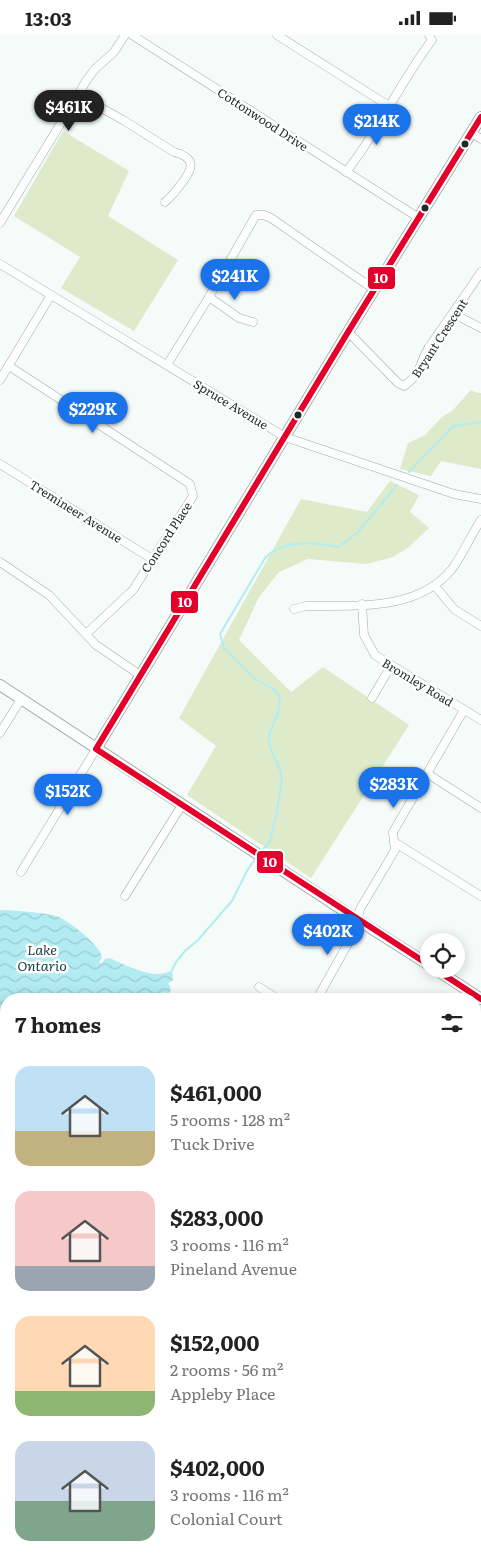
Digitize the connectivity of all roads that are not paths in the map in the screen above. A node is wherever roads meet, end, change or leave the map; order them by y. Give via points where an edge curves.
1 (125, 35) edge
2 (132, 35) edge
3 (277, 35) edge
4 (429, 35) edge
5 (78, 95) junction
6 (389, 106) junction
7 (481, 117) edge
8 (472, 133) junction
9 (481, 139) edge
10 (346, 172) junction
11 (165, 202) dead end
12 (419, 218) junction
13 (0, 223) edge
14 (0, 264) edge
15 (481, 272) edge
16 (375, 290) junction
17 (51, 295) junction
18 (209, 297) junction
19 (454, 314) junction
20 (253, 322) dead end
21 (481, 328) edge
22 (348, 332) junction
23 (9, 365) junction
24 (167, 365) junction
25 (0, 380) edge
26 (285, 437) junction
27 (0, 464) edge
28 (481, 499) edge
29 (481, 519) edge
30 (473, 532) junction
31 (481, 537) edge
32 (152, 559) junction
33 (0, 562) edge
34 (434, 586) junction
35 (362, 605) junction
36 (294, 609) dead end
37 (481, 626) edge
38 (86, 634) junction
39 (391, 666) junction
40 (140, 675) junction
41 (0, 685) edge
42 (21, 699) junction
43 (372, 699) dead end
44 (464, 710) junction
45 (481, 720) edge
46 (0, 733) edge
47 (96, 749) junction
48 (428, 774) junction
49 (182, 805) junction
50 (481, 808) edge
51 (394, 842) junction
52 (21, 872) dead end
53 (125, 896) dead end
54 (481, 897) edge
55 (358, 920) junction
56 (420, 959) edge
57 (449, 978) edge
58 (259, 987) dead end
59 (268, 993) edge
60 (320, 993) edge
61 (472, 993) edge

1 - 5 street via 114,52 95,69
2 - 10 street, Cottonwood Drive
3 - 6 street
4 - 6 street via 432,40 415,61
5 - 11 street via 190,160 189,175
5 - 13 street
6 - 10 street
7 - 8 main road
8 - 9 street
8 - 12 main road
10 - 12 street, Cottonwood Drive
12 - 16 main road
14 - 17 street, Spruce Avenue
15 - 19 street, Bryant Crescent
16 - 18 street via 272,218 256,215
16 - 22 main road
17 - 23 street
17 - 24 street, Spruce Avenue
18 - 20 street via 239,318
18 - 24 street
19 - 21 street
19 - 22 street, Bryant Crescent via 428,349 417,375 404,386
22 - 26 main road
23 - 25 street
23 - 32 street, Concord Place via 190,484 193,496
24 - 26 street, Spruce Avenue
26 - 28 street, Spruce Avenue via 454,494
26 - 40 main road
27 - 32 street, Tremineer Avenue
29 - 30 street
30 - 31 street
30 - 34 street via 452,568
32 - 38 street, Concord Place via 133,590
33 - 38 street via 49,595
34 - 35 street via 412,598
34 - 37 street via 454,609
35 - 36 street
35 - 39 street, Bromley Road via 364,635 375,655
38 - 40 street via 101,649
39 - 43 street
39 - 44 street, Bromley Road
40 - 47 main road
41 - 42 main road
42 - 46 street
42 - 47 main road
44 - 45 street, Bromley Road
44 - 48 street
47 - 49 main road
47 - 52 street
48 - 50 street
48 - 51 street via 393,832
49 - 53 street
49 - 55 main road
51 - 54 street
51 - 55 street via 395,850 360,909
55 - 56 main road
55 - 60 street
57 - 61 main road
58 - 59 street

